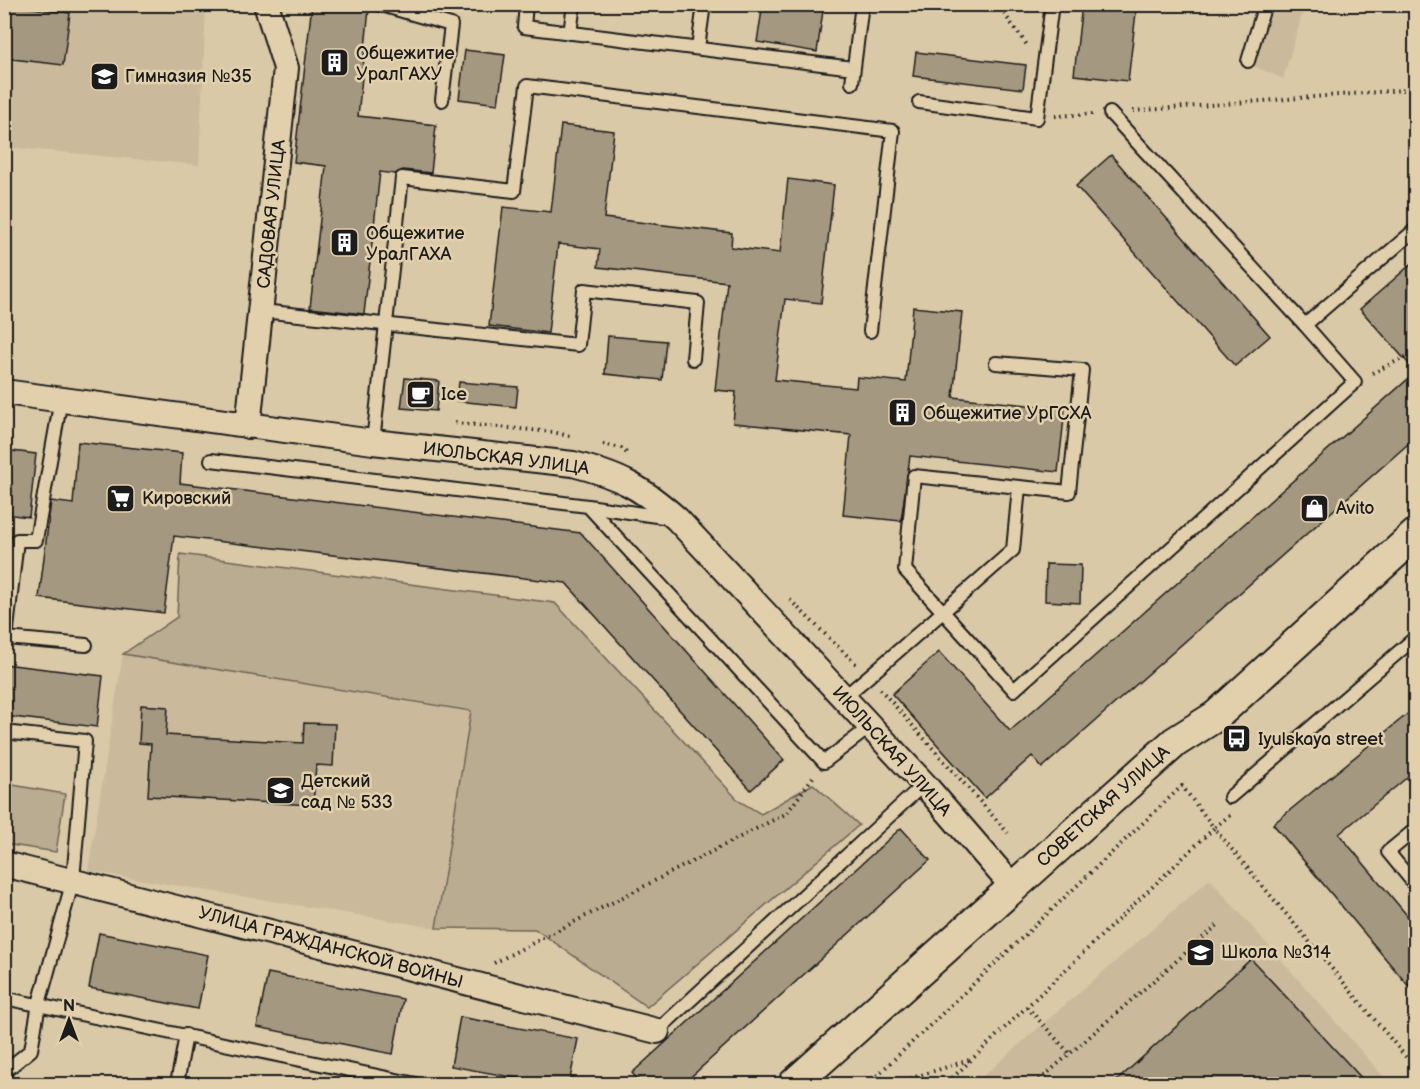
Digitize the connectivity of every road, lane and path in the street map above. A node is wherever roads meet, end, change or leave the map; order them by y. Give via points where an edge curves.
1 (266, 4) edge
2 (378, 4) edge
3 (526, 4) edge
4 (574, 4) edge
5 (704, 4) edge
6 (862, 4) edge
7 (997, 4) edge
8 (1052, 4) edge
9 (1265, 4) edge
10 (570, 33) junction
11 (698, 48) junction
12 (1248, 61) dead end
13 (854, 68) junction
14 (1044, 68) junction
15 (852, 83) dead end
16 (1416, 89) edge
17 (442, 100) dead end
18 (919, 102) dead end
19 (1110, 113) junction
20 (1037, 118) junction
21 (1416, 229) edge
22 (262, 311) junction
23 (387, 325) junction
24 (1305, 325) junction
25 (870, 331) dead end
26 (1416, 352) edge
27 (693, 359) dead end
28 (996, 363) dead end
29 (1355, 382) junction
30 (4, 392) edge
31 (61, 399) junction
32 (248, 426) junction
33 (373, 442) junction
34 (211, 460) dead end
35 (1019, 487) junction
36 (588, 506) junction
37 (677, 519) junction
38 (1416, 534) edge
39 (942, 613) junction
40 (1416, 638) edge
41 (86, 645) dead end
42 (843, 698) junction
43 (870, 726) junction
44 (4, 732) edge
45 (824, 762) junction
46 (924, 784) junction
47 (1230, 797) dead end
48 (1214, 828) junction
49 (1416, 829) edge
50 (4, 864) edge
51 (73, 880) junction
52 (1416, 885) edge
53 (1013, 887) junction
54 (1220, 923) dead end
55 (460, 980) junction
56 (4, 998) edge
57 (39, 1004) junction
58 (1027, 1007) junction
59 (657, 1031) joint
60 (186, 1035) junction
61 (1070, 1054) junction
62 (972, 1059) junction
63 (1416, 1070) edge
64 (4, 1072) edge
65 (177, 1084) edge
66 (416, 1084) edge
67 (794, 1084) edge
68 (868, 1084) edge
69 (893, 1084) edge
70 (945, 1084) edge
71 (1035, 1084) edge

1 - 22 street, САДОВАЯ УЛИЦА via 286,68
2 - 17 lane via 451,25
3 - 10 lane via 524,27
4 - 10 lane
5 - 11 lane
6 - 13 lane
7 - 14 path
8 - 14 lane
9 - 12 lane
10 - 11 lane
11 - 13 lane
13 - 15 lane
14 - 20 lane
16 - 19 path
18 - 20 lane
19 - 20 path
19 - 24 lane
21 - 24 lane
22 - 23 lane
22 - 32 street, САДОВАЯ УЛИЦА
23 - 25 lane via 402,178 514,191 527,86 892,131
23 - 27 lane via 578,345 584,290 698,303
23 - 33 lane
24 - 29 lane
26 - 29 path
28 - 35 lane via 1082,370 1069,492
29 - 39 lane via 1014,690
30 - 31 street, ИЮЛЬСКАЯ УЛИЦА
31 - 32 street, ИЮЛЬСКАЯ УЛИЦА
31 - 41 lane via 36,540 16,540 6,638
32 - 33 street, ИЮЛЬСКАЯ УЛИЦА
33 - 37 street, ИЮЛЬСКАЯ УЛИЦА via 573,464 636,485
34 - 36 lane
35 - 39 lane via 1013,550
35 - 39 lane via 914,476 905,570
36 - 37 lane
36 - 45 lane
37 - 42 street, ИЮЛЬСКАЯ УЛИЦА
38 - 53 street, СОВЕТСКАЯ УЛИЦА via 1216,716 1175,742
39 - 42 lane
40 - 47 lane
42 - 43 street, ИЮЛЬСКАЯ УЛИЦА
43 - 45 lane
43 - 46 street, ИЮЛЬСКАЯ УЛИЦА
44 - 51 lane via 85,741
45 - 55 path via 787,813
46 - 53 street, ИЮЛЬСКАЯ УЛИЦА
46 - 59 lane
48 - 58 path
48 - 63 path
48 - 68 path via 1182,786
49 - 52 lane via 1388,852
50 - 51 street, УЛИЦА ГРАЖДАНСКОЙ ВОЙНЫ
51 - 55 street, УЛИЦА ГРАЖДАНСКОЙ ВОЙНЫ
51 - 57 lane
53 - 67 street, СОВЕТСКАЯ УЛИЦА
54 - 61 path
55 - 59 street, УЛИЦА ГРАЖДАНСКОЙ ВОЙНЫ
56 - 57 lane
57 - 60 lane
57 - 64 lane via 32,1050
58 - 61 path
58 - 62 path
60 - 65 lane
60 - 66 lane
61 - 71 path
62 - 69 path
62 - 70 path

